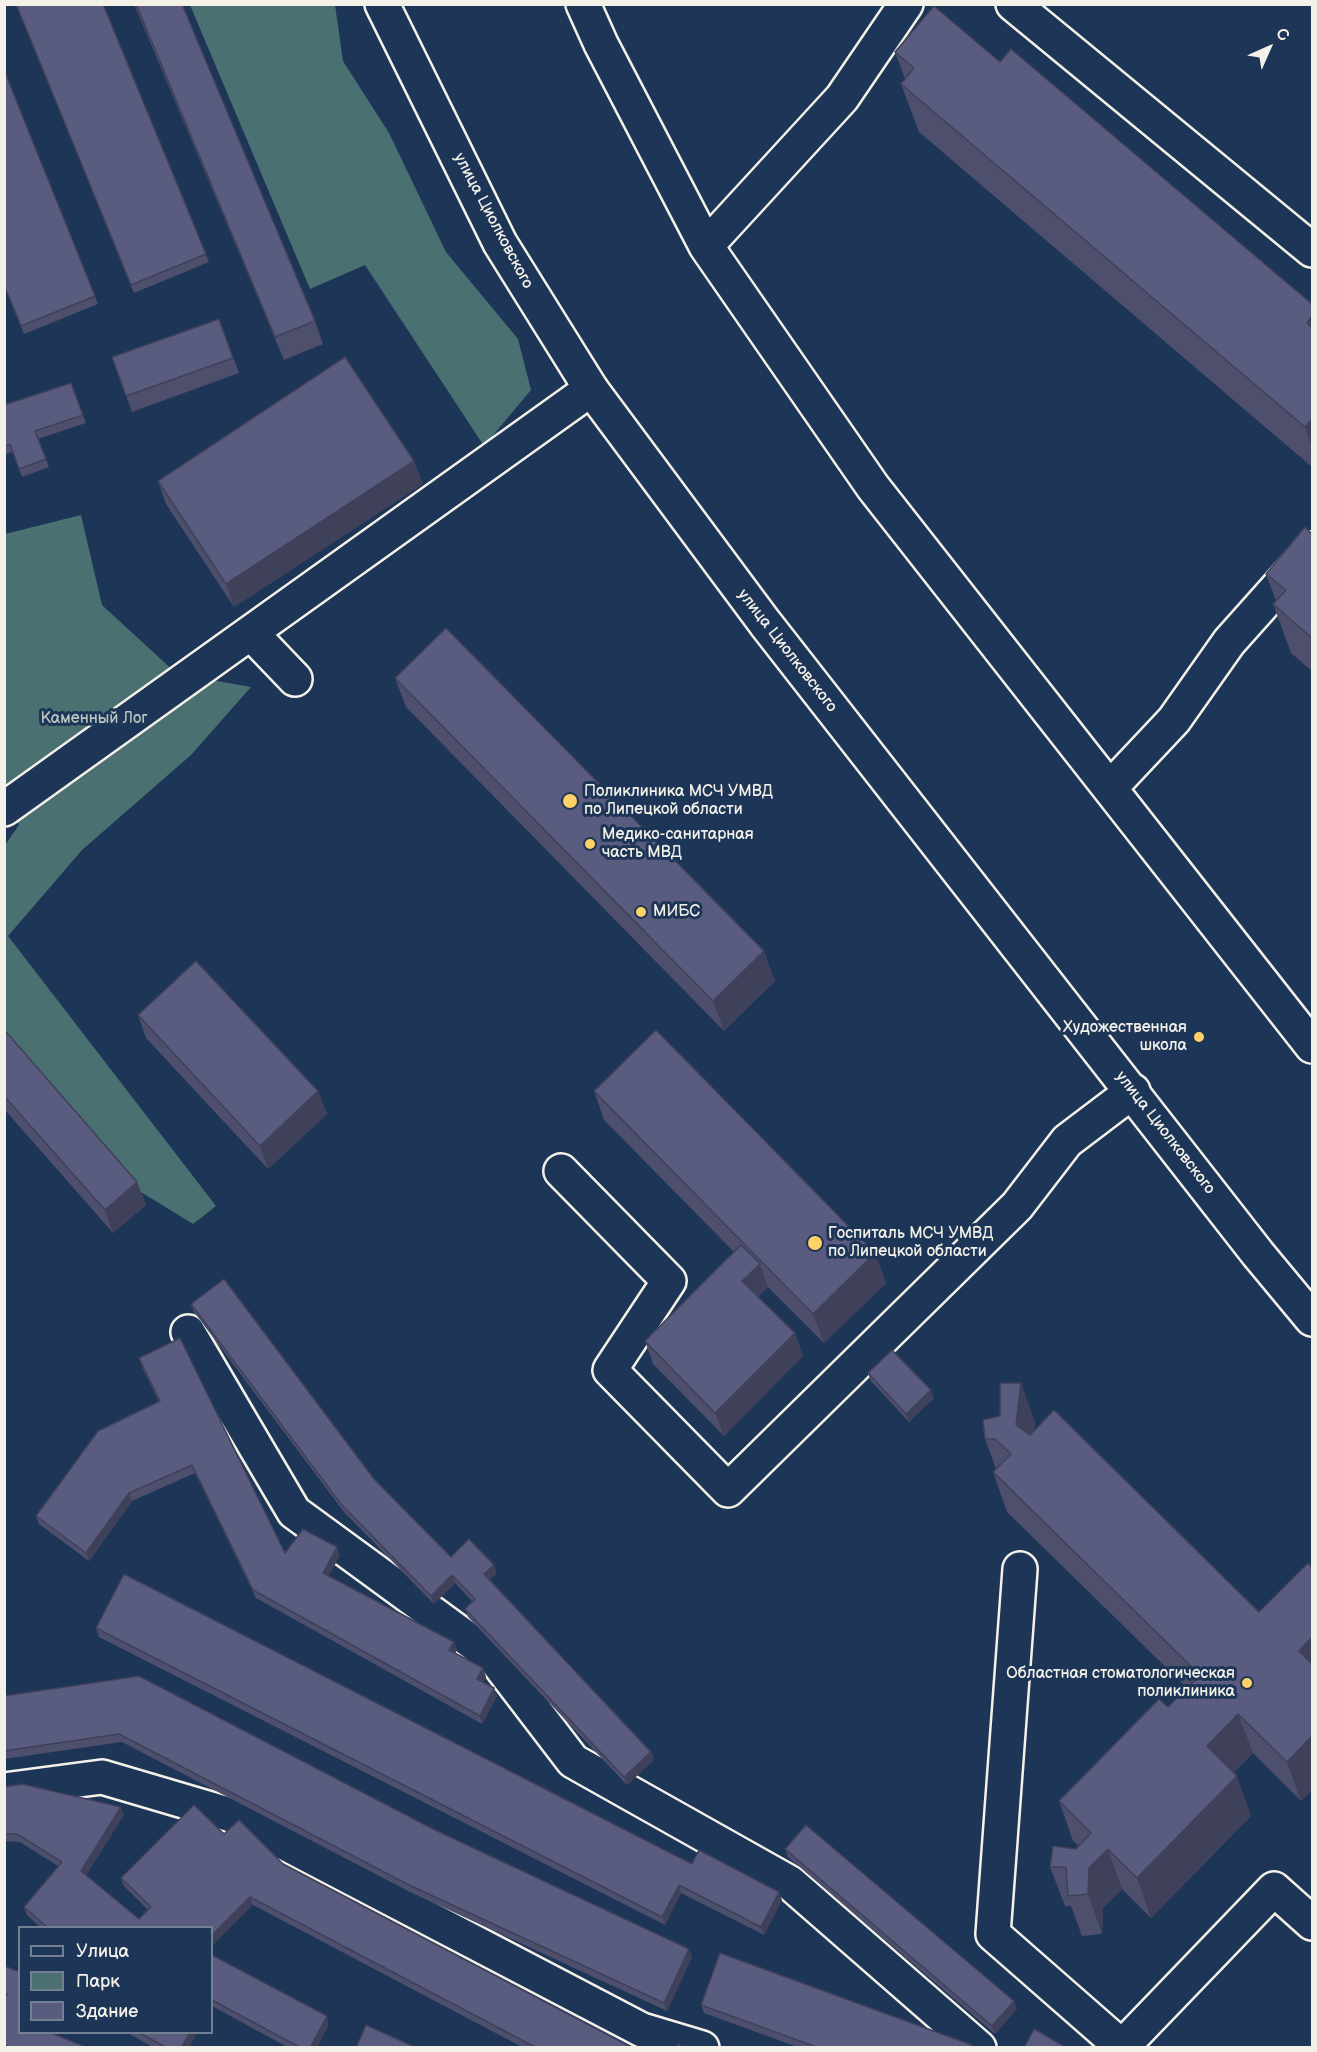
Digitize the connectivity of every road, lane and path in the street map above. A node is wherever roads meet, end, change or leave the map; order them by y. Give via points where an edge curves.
1 (382, 4) edge
2 (583, 4) edge
3 (906, 4) edge
4 (1013, 4) edge
5 (706, 246) junction
6 (1312, 250) edge
7 (591, 389) junction
8 (1312, 549) edge
9 (251, 633) junction
10 (295, 679) dead end
11 (1110, 788) junction
12 (4, 809) edge
13 (1312, 1046) edge
14 (1133, 1090) junction
15 (561, 1171) dead end
16 (1258, 1254) junction
17 (1312, 1319) edge
18 (188, 1332) dead end
19 (1312, 1341) edge
20 (1020, 1569) dead end
21 (4, 1790) edge
22 (1312, 1923) edge
23 (702, 2048) edge
24 (979, 2048) edge

1 - 7 main road, улица Циолковского via 500,243
2 - 5 main road
3 - 5 main road via 842,98
4 - 6 main road
5 - 11 main road via 873,487
7 - 9 main road
7 - 14 main road, улица Циолковского via 765,623
8 - 11 main road via 1229,642 1174,720
9 - 10 main road
9 - 12 main road
11 - 13 main road
14 - 15 main road via 1067,1141 1017,1206 728,1490 610,1370 669,1281
14 - 16 main road, улица Циолковского
16 - 17 main road, улица Циолковского
16 - 19 main road, улица Циолковского
18 - 24 main road via 294,1512 495,1659 573,1761 790,1883
20 - 22 main road via 993,1934 1122,2047 1274,1889
21 - 23 main road via 102,1778 231,1815 642,2031

